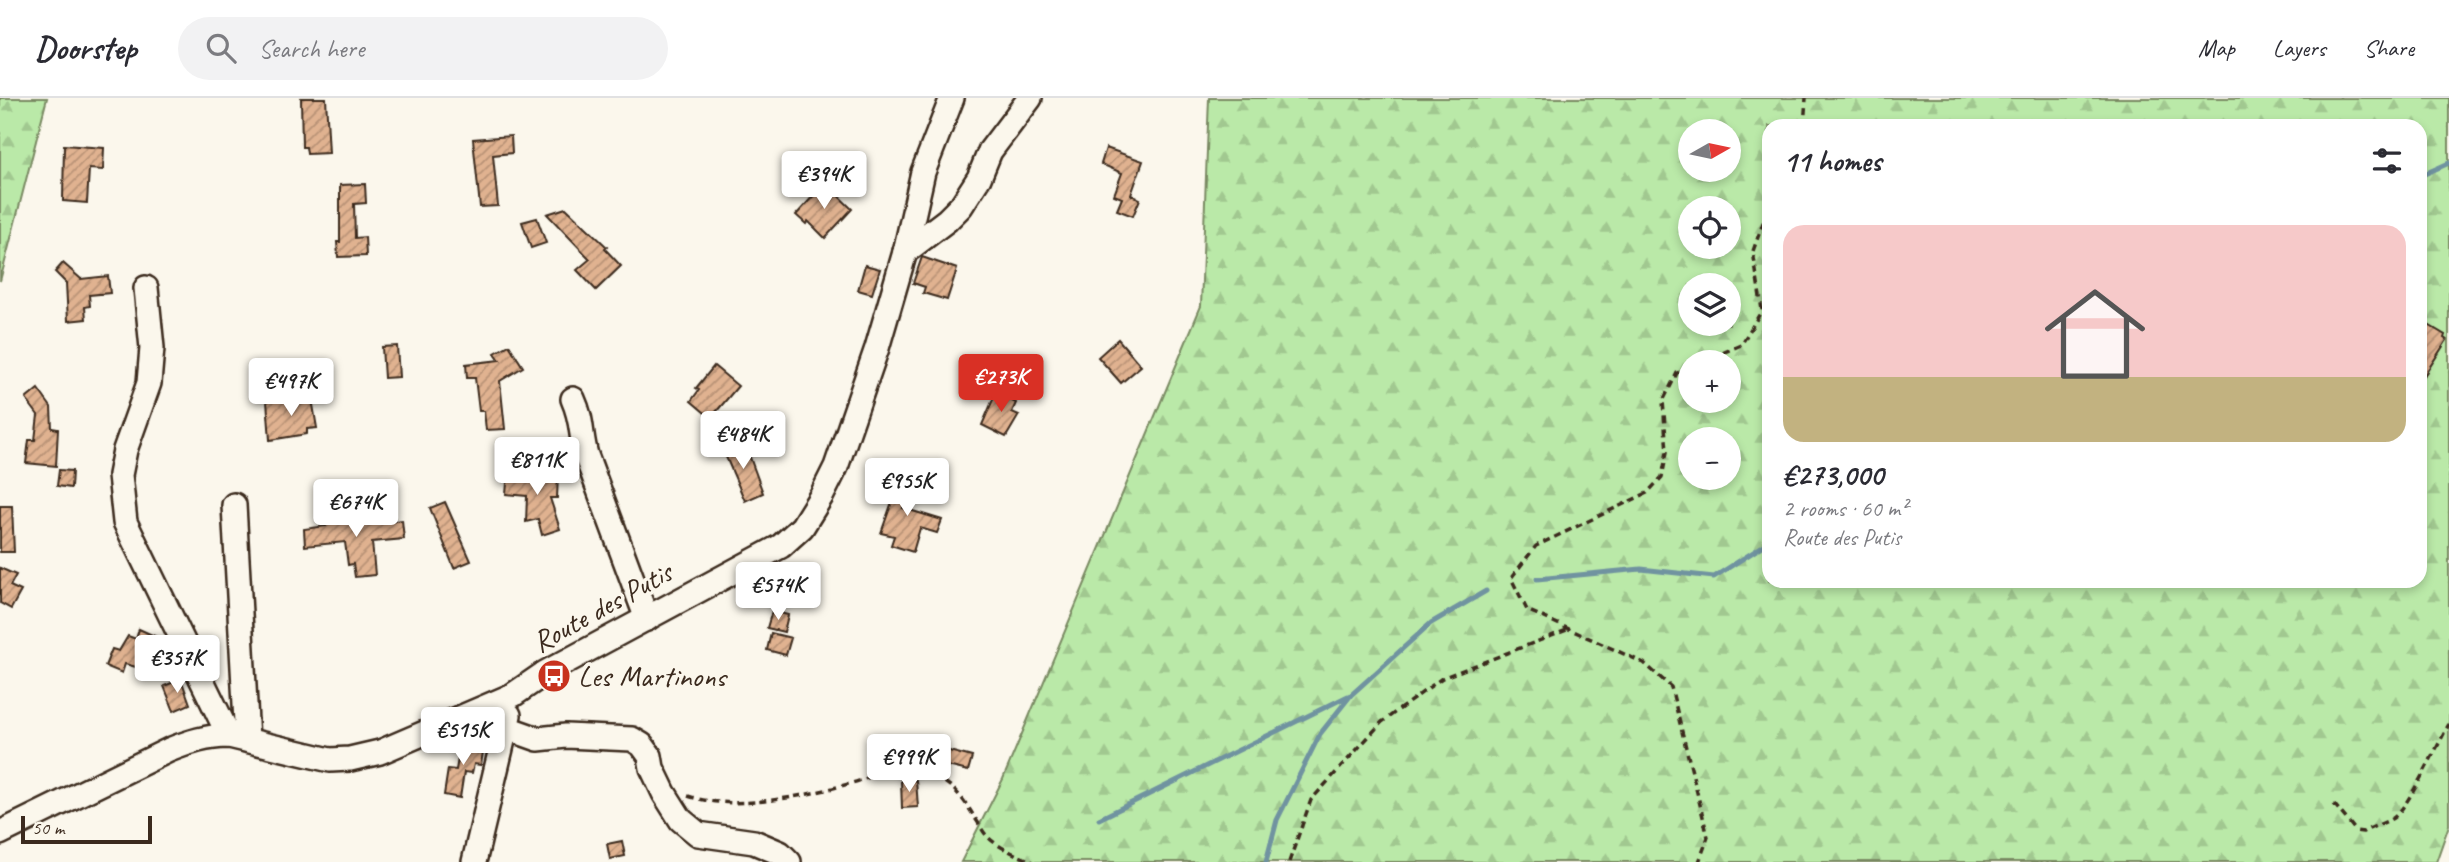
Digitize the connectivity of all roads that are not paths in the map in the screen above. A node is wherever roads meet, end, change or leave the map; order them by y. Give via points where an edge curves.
1 (952, 98) edge
2 (1030, 98) edge
3 (905, 252) junction
4 (146, 288) dead end
5 (573, 399) dead end
6 (234, 505) dead end
7 (646, 619) junction
8 (513, 695) junction
9 (507, 728) junction
10 (238, 738) junction
11 (0, 833) edge
12 (474, 862) edge
13 (789, 862) edge

1 - 3 street, Route des Putis via 923,172
2 - 3 street via 990,151 961,206
3 - 7 street, Route des Putis via 836,467 802,527 781,546
4 - 10 street via 152,348 149,383 120,475 125,522
5 - 7 street via 581,417 586,455
6 - 10 street
7 - 8 street, Route des Putis
8 - 9 street
8 - 10 street, Route des Putis via 380,752 350,760 330,760
9 - 12 street
9 - 13 street via 538,739 632,739 650,756 660,786 681,820 698,834 754,842
10 - 11 street, Route des Putis via 194,740

